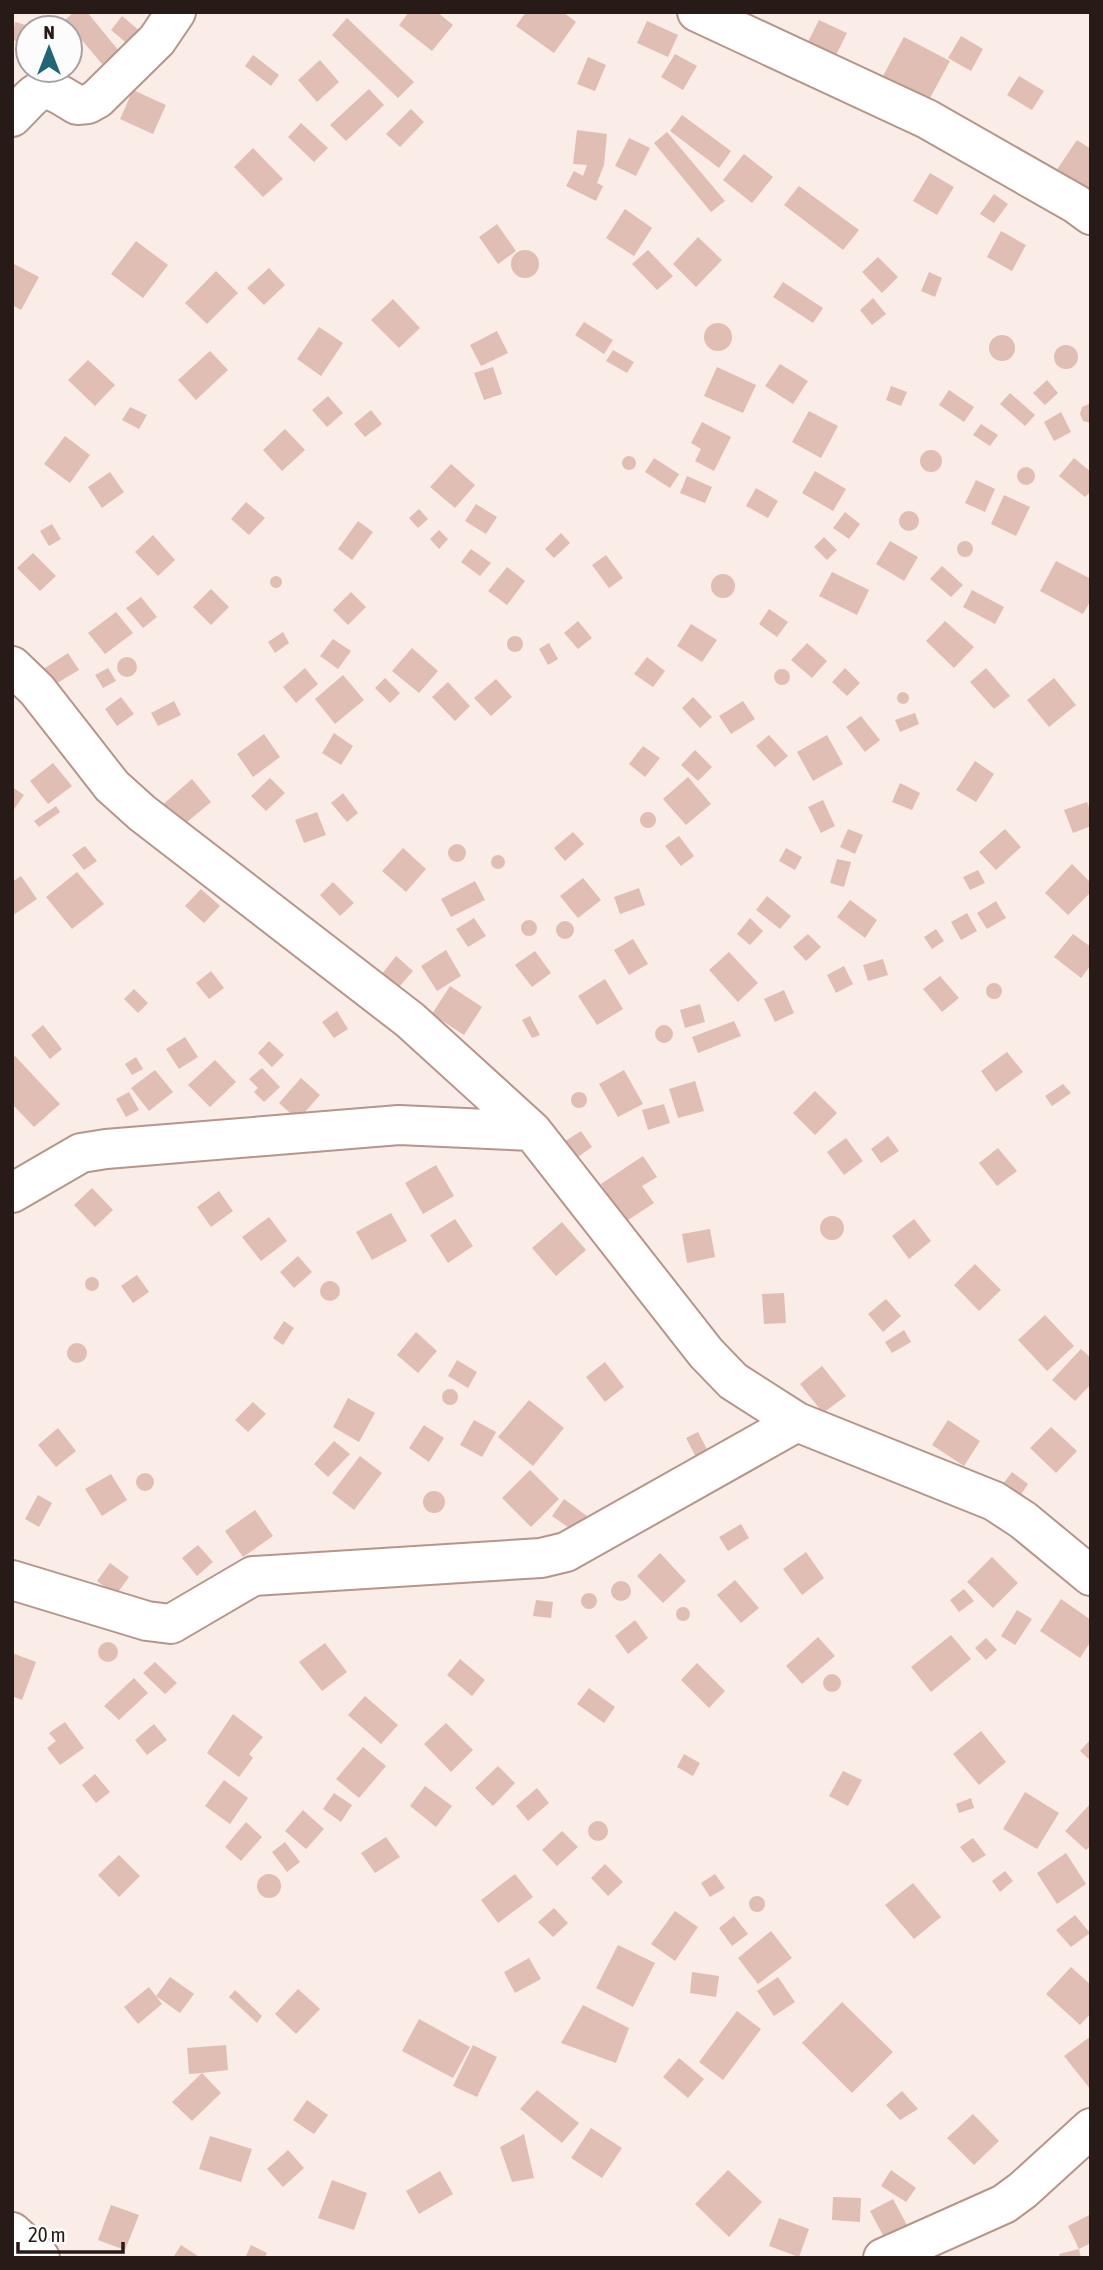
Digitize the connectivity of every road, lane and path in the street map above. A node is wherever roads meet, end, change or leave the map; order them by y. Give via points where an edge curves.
1 (176, 12) edge
2 (697, 12) edge
3 (12, 117) edge
4 (1091, 215) edge
5 (12, 666) edge
6 (532, 1131) junction
7 (12, 1193) edge
8 (797, 1422) junction
9 (1091, 1577) edge
10 (12, 1580) edge
11 (1091, 2128) edge
12 (12, 2232) edge
13 (40, 2258) edge
14 (883, 2258) edge

1 - 3 street via 157,40 97,99 77,105 44,89
2 - 4 street via 927,119
5 - 6 street via 37,690 112,786 410,1020
6 - 7 street via 399,1125 106,1149 81,1153
6 - 8 street via 706,1353 733,1381
8 - 9 street via 993,1501
8 - 10 street via 566,1552 541,1558 253,1576 171,1624 147,1621
11 - 14 street via 1004,2204
12 - 13 street

